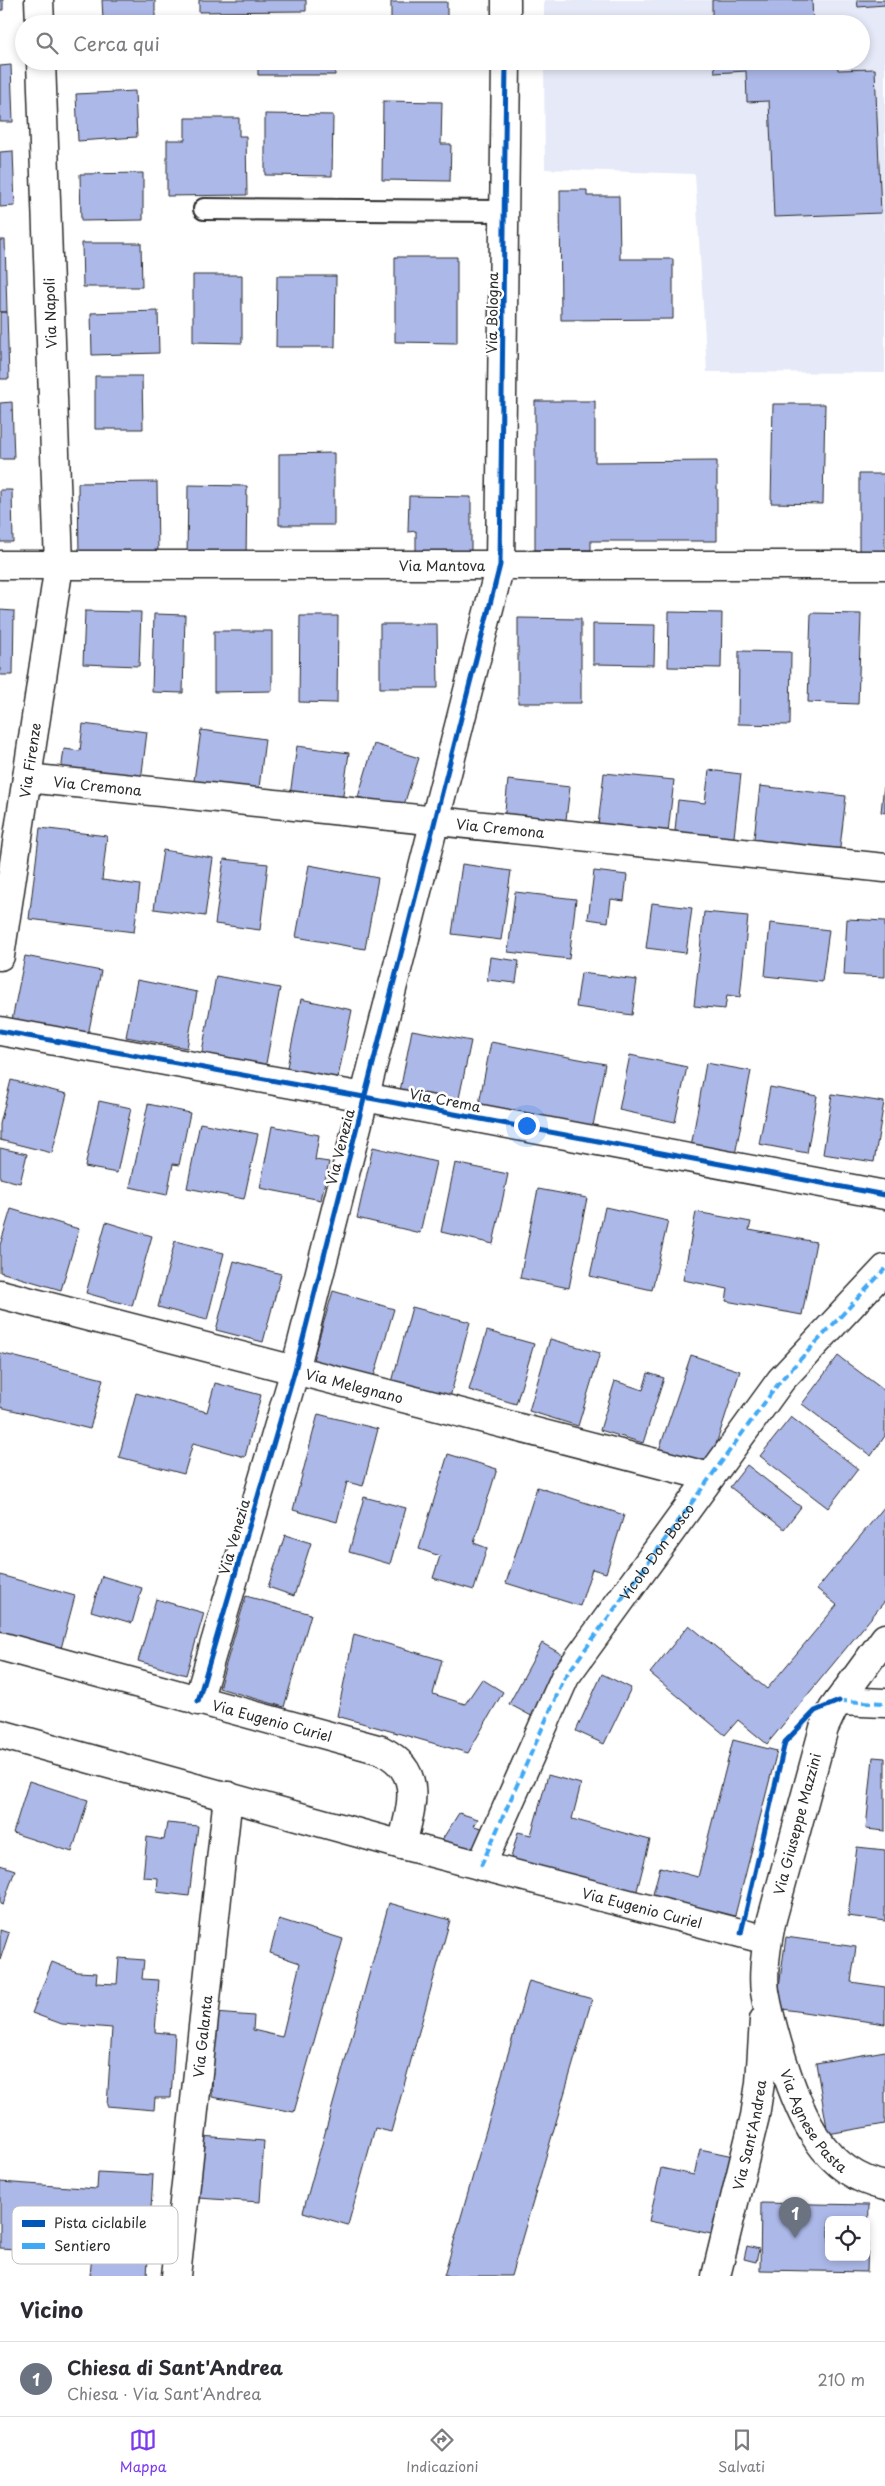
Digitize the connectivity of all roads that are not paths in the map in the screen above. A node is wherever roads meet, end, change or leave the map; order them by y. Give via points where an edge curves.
1 (39, 0) edge
2 (506, 0) edge
3 (40, 15) edge
4 (506, 15) edge
5 (41, 70) edge
6 (506, 70) edge
7 (204, 209) dead end
8 (504, 211) junction
9 (0, 565) edge
10 (59, 565) junction
11 (500, 565) junction
12 (885, 565) edge
13 (27, 778) junction
14 (437, 820) junction
15 (885, 868) edge
16 (0, 956) edge
17 (0, 1031) edge
18 (364, 1097) junction
19 (885, 1195) edge
20 (885, 1269) edge
21 (0, 1294) edge
22 (295, 1370) junction
23 (710, 1477) junction
24 (885, 1638) edge
25 (0, 1646) edge
26 (198, 1701) junction
27 (839, 1701) junction
28 (885, 1703) edge
29 (0, 1734) edge
30 (228, 1796) junction
31 (402, 1846) junction
32 (480, 1866) junction
33 (767, 1940) junction
34 (765, 1990) junction
35 (774, 2028) joint
36 (885, 2186) edge
37 (178, 2258) edge
38 (716, 2276) edge

1 - 3 street
2 - 4 street
5 - 10 street, Via Napoli
6 - 8 street, Via Bologna
7 - 8 lane
8 - 11 street, Via Bologna
9 - 10 street, Via Mantova
10 - 11 street, Via Mantova
10 - 13 street, Via Firenze
11 - 12 street, Via Mantova
11 - 14 street, Via Venezia
13 - 14 street, Via Cremona
13 - 16 street, Via Firenze
14 - 15 street, Via Cremona
14 - 18 street, Via Venezia
17 - 18 street, Via Crema
18 - 19 street, Via Crema
18 - 22 street, Via Venezia
20 - 23 street, Vicolo Don Bosco via 781,1380
21 - 22 street, Via Melegnano
22 - 23 street, Via Melegnano
22 - 26 street, Via Venezia
23 - 32 street, Vicolo Don Bosco via 565,1677
24 - 27 street, Via Giuseppe Mazzini
25 - 26 street, Via Eugenio Curiel
26 - 31 street, Via Eugenio Curiel via 381,1750 393,1756 402,1764 411,1783 411,1807
27 - 28 street
27 - 33 street, Via Giuseppe Mazzini via 820,1739
29 - 30 street, Via Eugenio Curiel
30 - 31 street, Via Eugenio Curiel
30 - 37 street, Via Galanta
31 - 32 street, Via Eugenio Curiel
32 - 33 street, Via Eugenio Curiel
33 - 34 street, Via Giuseppe Mazzini
34 - 35 street, Via Giuseppe Mazzini
34 - 38 street, Via Sant'Andrea via 755,2116
35 - 36 street, Via Agnese Pasta via 799,2109 817,2139 850,2170

